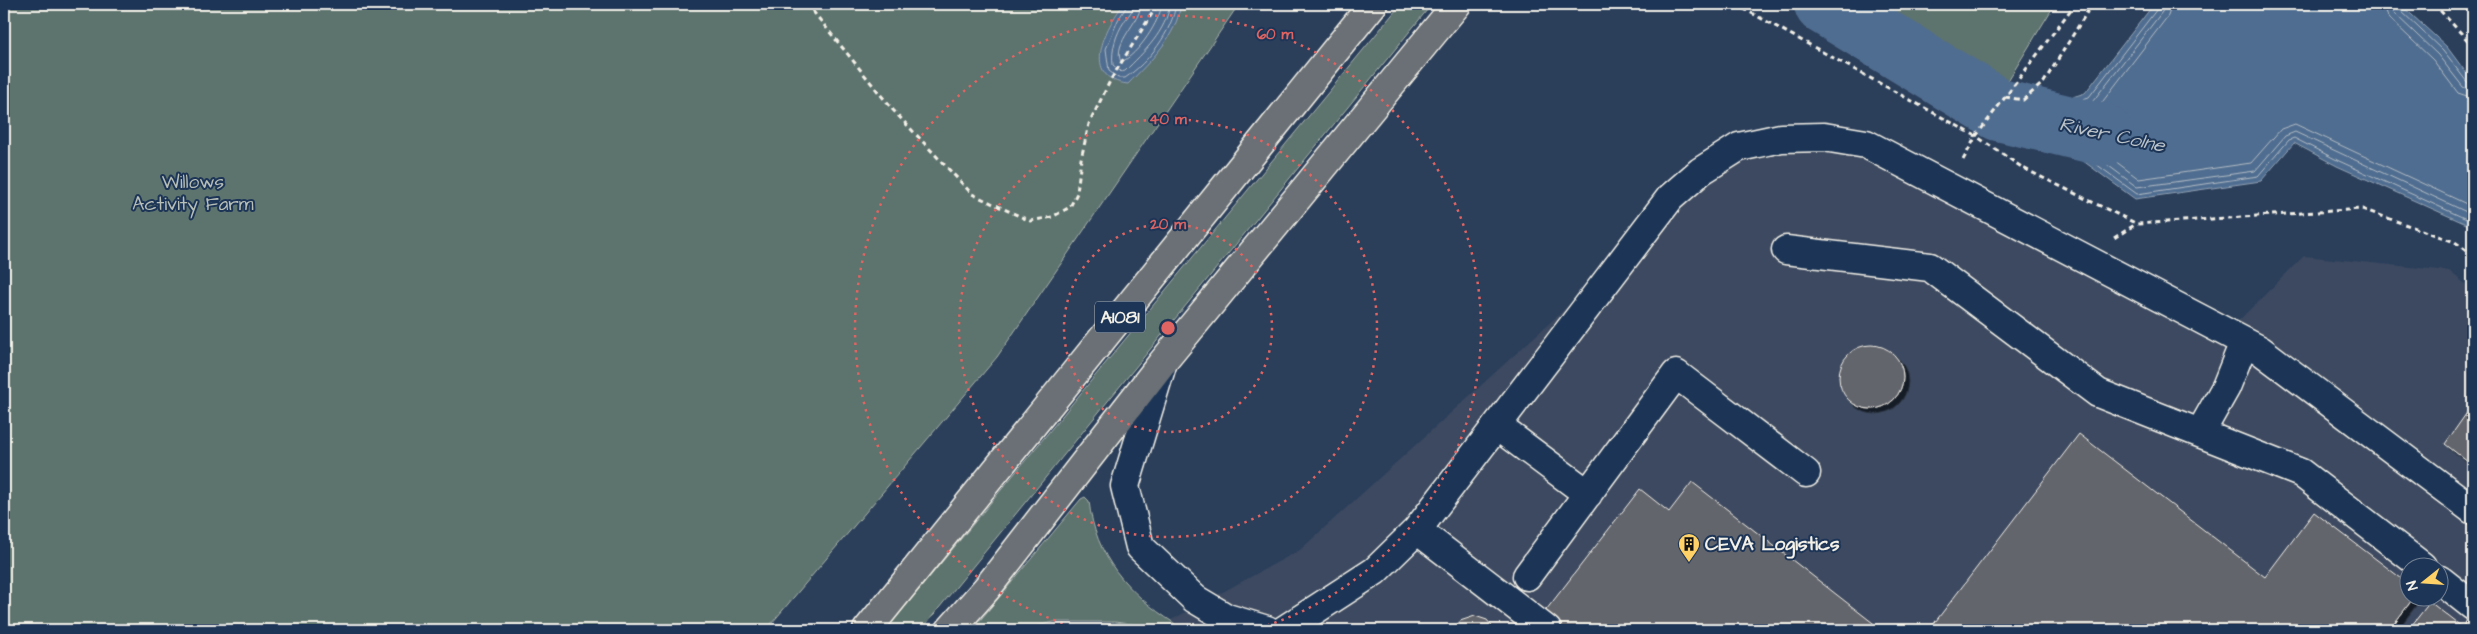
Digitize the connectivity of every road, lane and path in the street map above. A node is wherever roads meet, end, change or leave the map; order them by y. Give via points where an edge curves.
1 (807, 4) edge
2 (1158, 4) edge
3 (1373, 4) edge
4 (1458, 4) edge
5 (1735, 4) edge
6 (2075, 4) edge
7 (2092, 4) edge
8 (2434, 4) edge
9 (2473, 46) edge
10 (2005, 97) junction
11 (1976, 136) junction
12 (1949, 187) junction
13 (1786, 250) dead end
14 (2473, 255) edge
15 (2244, 342) junction
16 (1162, 363) junction
17 (1497, 426) junction
18 (2200, 433) junction
19 (1806, 473) dead end
20 (1588, 494) junction
21 (2473, 510) edge
22 (1418, 530) junction
23 (2409, 556) edge
24 (1527, 576) dead end
25 (2450, 588) edge
26 (2473, 606) edge
27 (1301, 626) edge
28 (867, 630) edge
29 (950, 630) edge
30 (1267, 630) edge
31 (1546, 630) edge

1 - 2 path via 894,110 972,194 1030,220 1052,216 1070,207 1076,193 1089,124
3 - 28 main road, A1081
4 - 16 main road
5 - 11 path
6 - 10 path
7 - 10 path via 2044,82 2022,100
8 - 9 path
10 - 11 path
11 - 12 path
11 - 14 path via 2023,168 2137,224 2362,209 2455,242
12 - 15 lane
12 - 17 lane via 1866,144 1824,137 1781,138 1739,147 1701,171 1670,198
13 - 18 lane via 1930,267 2098,393
15 - 18 lane via 2226,387
15 - 21 lane via 2260,350
16 - 29 main road via 987,588
16 - 30 lane via 1125,486 1140,548 1194,599 1227,618
17 - 20 lane
17 - 22 lane
18 - 23 lane via 2301,473
19 - 20 lane via 1676,374
20 - 24 lane
22 - 27 lane via 1375,571
22 - 31 lane
25 - 26 lane

